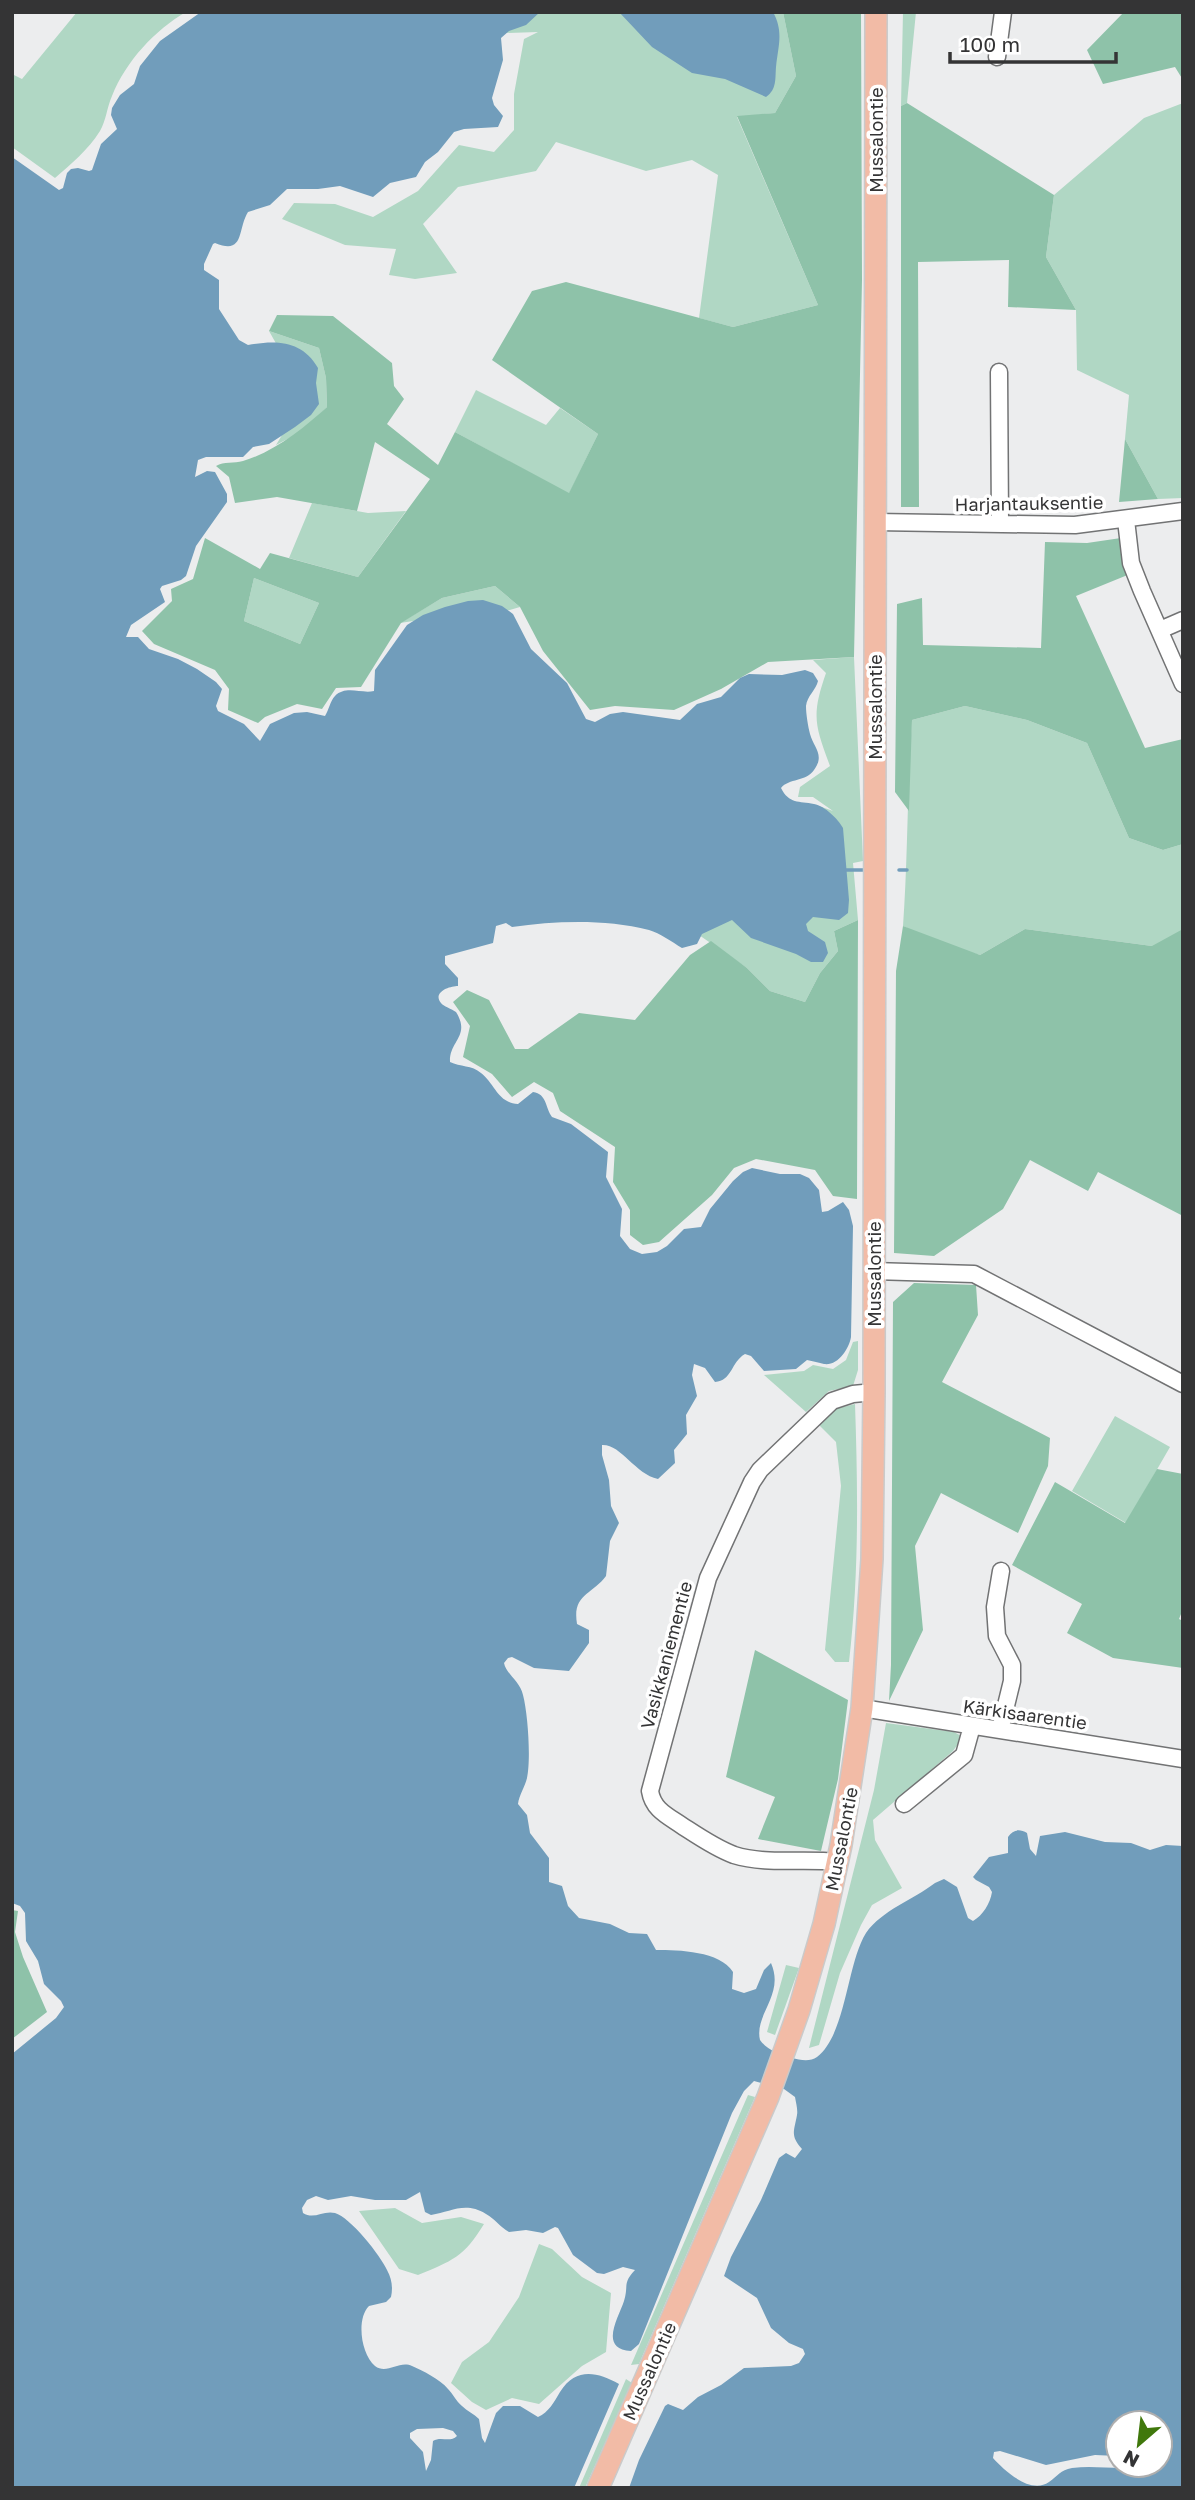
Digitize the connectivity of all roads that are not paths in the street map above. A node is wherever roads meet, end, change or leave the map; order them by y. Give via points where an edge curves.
1 (876, 12) edge
2 (1003, 12) edge
3 (997, 57) dead end
4 (999, 372) dead end
5 (1183, 511) edge
6 (1126, 520) junction
7 (875, 522) junction
8 (1000, 524) junction
9 (1183, 620) edge
10 (1160, 630) junction
11 (1183, 684) edge
12 (873, 1271) junction
13 (1183, 1384) edge
14 (874, 1392) junction
15 (1001, 1571) dead end
16 (862, 1708) junction
17 (972, 1726) junction
18 (1000, 1730) junction
19 (1183, 1759) edge
20 (904, 1804) dead end
21 (837, 1862) junction
22 (598, 2488) edge

1 - 7 main road, Mussalontie
2 - 3 street
4 - 8 street
5 - 6 street, Harjantauksentie
6 - 8 street, Harjantauksentie
6 - 10 street via 1131,563
7 - 8 street, Harjantauksentie
7 - 12 main road, Mussalontie
9 - 10 street
10 - 11 street
12 - 13 street via 974,1274
12 - 14 main road, Mussalontie
14 - 16 main road, Mussalontie via 872,1559
14 - 21 street, Vasikkaniementie via 832,1401 752,1482 708,1578 650,1791 660,1811 735,1855
15 - 18 street via 995,1607 997,1636 1012,1665 1012,1681
16 - 17 street, Kärkisaarentie
16 - 21 main road, Mussalontie
17 - 18 street, Kärkisaarentie
17 - 20 street via 964,1755
18 - 19 street, Kärkisaarentie
21 - 22 main road, Mussalontie via 811,1974 768,2097

